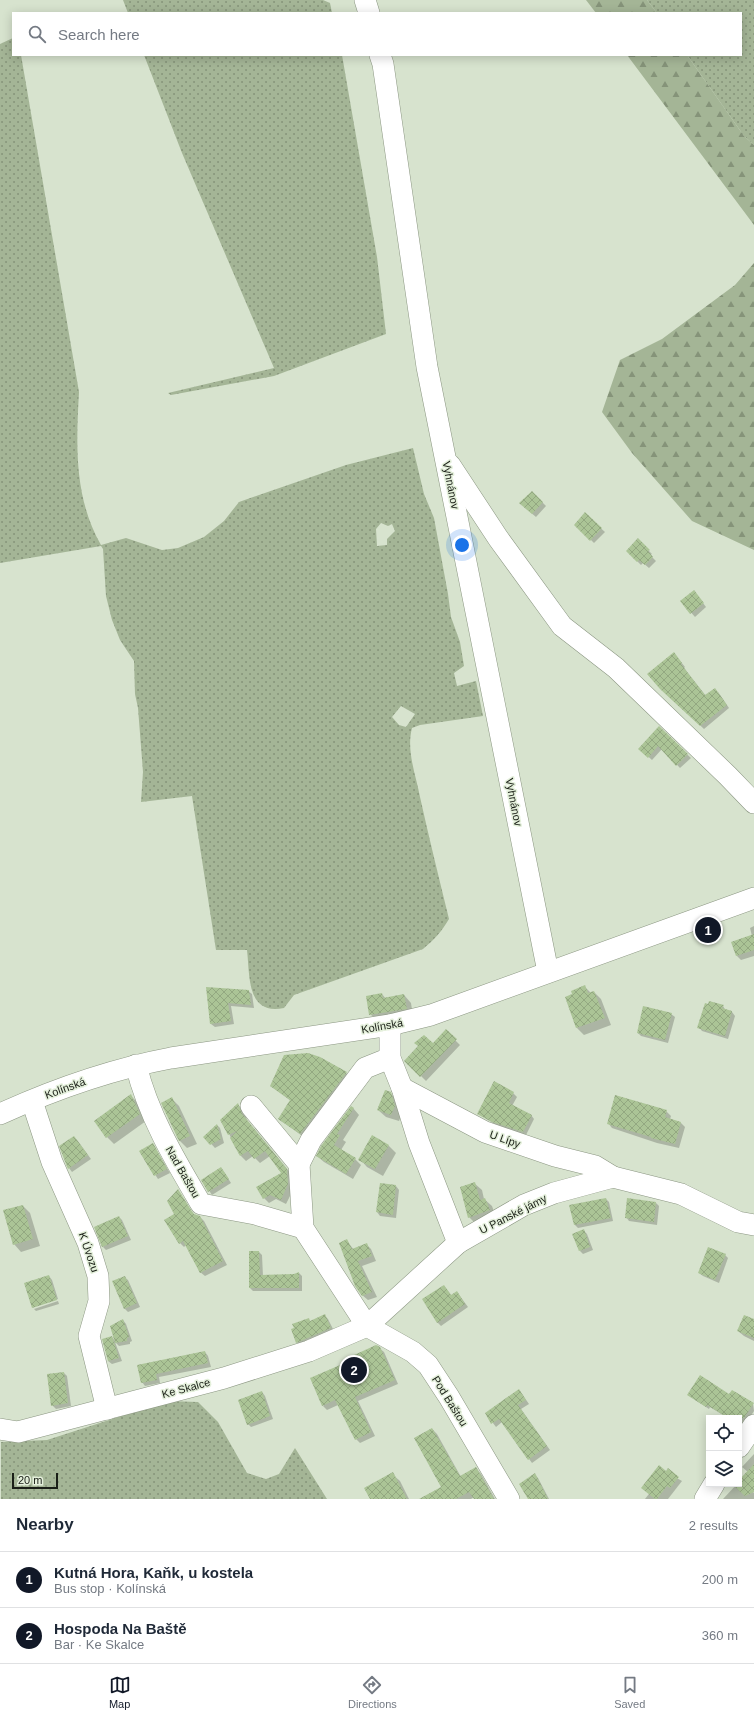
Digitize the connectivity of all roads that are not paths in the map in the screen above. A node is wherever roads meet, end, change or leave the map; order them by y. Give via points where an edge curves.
1 (365, 0) edge
2 (369, 12) edge
3 (380, 56) edge
4 (445, 456) junction
5 (754, 803) edge
6 (754, 898) edge
7 (548, 972) junction
8 (390, 1025) junction
9 (390, 1058) junction
10 (136, 1065) junction
11 (402, 1088) junction
12 (32, 1101) junction
13 (252, 1106) dead end
14 (0, 1114) edge
15 (299, 1164) junction
16 (613, 1178) junction
17 (754, 1225) edge
18 (303, 1228) junction
19 (458, 1243) junction
20 (367, 1326) junction
21 (107, 1408) junction
22 (754, 1425) edge
23 (0, 1429) edge
24 (742, 1442) edge
25 (712, 1487) edge
26 (509, 1499) edge
27 (705, 1499) edge

1 - 2 street
3 - 4 street via 428,367
4 - 5 street, Vyhnánov via 498,538 562,626 616,668
4 - 7 street, Vyhnánov
6 - 7 street, Kolínská
7 - 8 street, Kolínská via 432,1015
8 - 9 street
8 - 10 street, Kolínská
9 - 11 street
9 - 15 street via 365,1068 311,1140
10 - 12 street, Kolínská via 63,1088
10 - 18 street, Nad Baštou via 142,1090 158,1127 201,1204 255,1214
11 - 16 street, U Lípy via 485,1132 555,1156 595,1166
11 - 19 street via 419,1143
12 - 14 street, Kolínská
12 - 21 street, K Úvozu via 52,1162 88,1243 98,1276 99,1301 89,1336
13 - 15 street
15 - 18 street
16 - 17 street, U Panské jámy via 681,1194 738,1222
16 - 19 street, U Panské jámy via 536,1200
18 - 20 street
19 - 20 street, U Panské jámy
20 - 21 street, Ke Skalce via 309,1350 238,1373
20 - 26 street, Pod Baštou via 413,1352 428,1365
21 - 23 street, Ke Skalce via 18,1432
22 - 24 street
25 - 27 street

